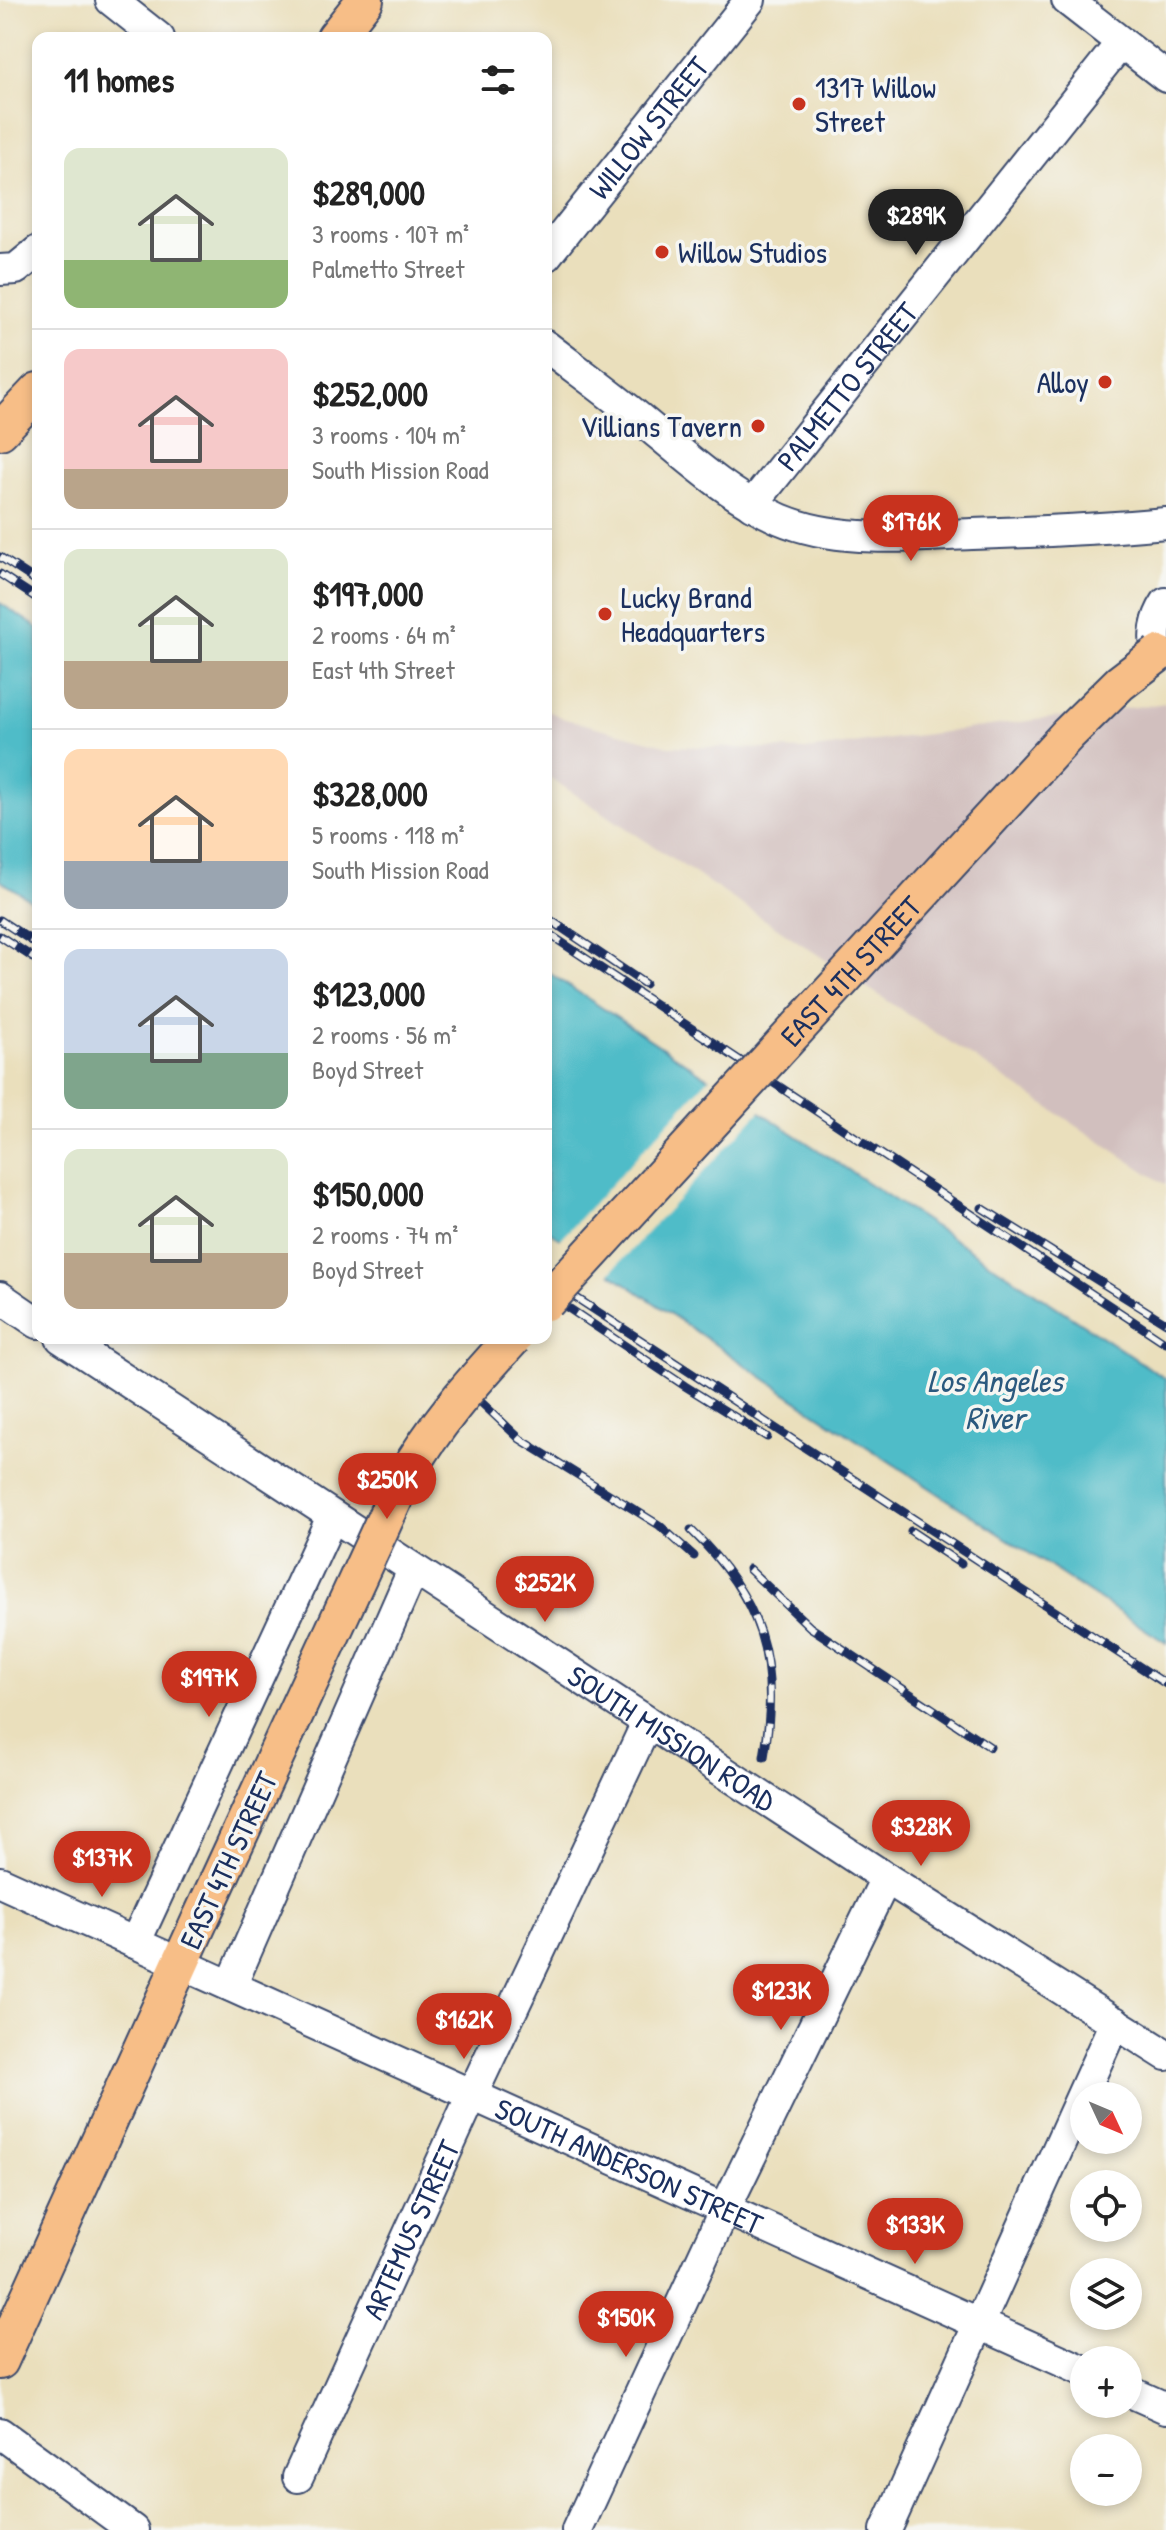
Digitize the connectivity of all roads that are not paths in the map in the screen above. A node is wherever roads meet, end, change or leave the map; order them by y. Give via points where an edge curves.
1 (111, 0) edge
2 (365, 0) edge
3 (750, 0) edge
4 (1067, 0) edge
5 (151, 32) edge
6 (340, 32) edge
7 (1121, 43) junction
8 (1166, 77) edge
9 (552, 248) edge
10 (32, 256) edge
11 (0, 270) edge
12 (552, 351) edge
13 (32, 397) edge
14 (0, 431) edge
15 (752, 505) junction
16 (1166, 523) edge
17 (1166, 603) edge
18 (1162, 651) edge
19 (552, 1295) edge
20 (0, 1297) edge
21 (32, 1319) edge
22 (70, 1344) edge
23 (507, 1344) edge
24 (332, 1517) junction
25 (413, 1570) junction
26 (647, 1723) junction
27 (886, 1878) junction
28 (0, 1882) edge
29 (135, 1943) junction
30 (180, 1965) junction
31 (231, 1986) junction
32 (1115, 2022) junction
33 (1166, 2055) edge
34 (472, 2095) junction
35 (724, 2211) junction
36 (979, 2325) junction
37 (0, 2361) edge
38 (1070, 2365) edge
39 (1142, 2397) edge
40 (1166, 2408) edge
41 (0, 2433) edge
42 (298, 2477) dead end
43 (133, 2530) edge
44 (577, 2530) edge
45 (886, 2530) edge

1 - 5 street
2 - 6 main road
3 - 9 street, WILLOW STREET
4 - 7 street
7 - 8 street
7 - 15 street, PALMETTO STREET
10 - 11 street via 16,269
12 - 15 street via 713,480
13 - 14 main road
15 - 16 street via 804,528 855,535 1079,531
17 - 18 street via 1154,643
18 - 19 main road, EAST 4TH STREET, bridge via 1068,734
20 - 21 street
22 - 24 street, SOUTH MISSION ROAD
23 - 30 main road, EAST 4TH STREET, bridge via 452,1404 403,1480
24 - 25 street, SOUTH MISSION ROAD
24 - 29 street, EAST 4TH STREET
25 - 26 street, SOUTH MISSION ROAD
25 - 31 street, EAST 4TH STREET
26 - 27 street, SOUTH MISSION ROAD
26 - 34 street, ARTEMUS STREET
27 - 32 street, SOUTH MISSION ROAD
27 - 35 street
28 - 29 street, SOUTH ANDERSON STREET
29 - 30 street, SOUTH ANDERSON STREET
30 - 31 street, SOUTH ANDERSON STREET
30 - 37 main road, EAST 4TH STREET
31 - 34 street, SOUTH ANDERSON STREET
32 - 33 street, SOUTH MISSION ROAD
32 - 36 street
34 - 35 street, SOUTH ANDERSON STREET
34 - 42 street, ARTEMUS STREET
35 - 36 street, SOUTH ANDERSON STREET
35 - 44 street
36 - 38 street, SOUTH ANDERSON STREET
36 - 45 street
39 - 40 street
41 - 43 street

